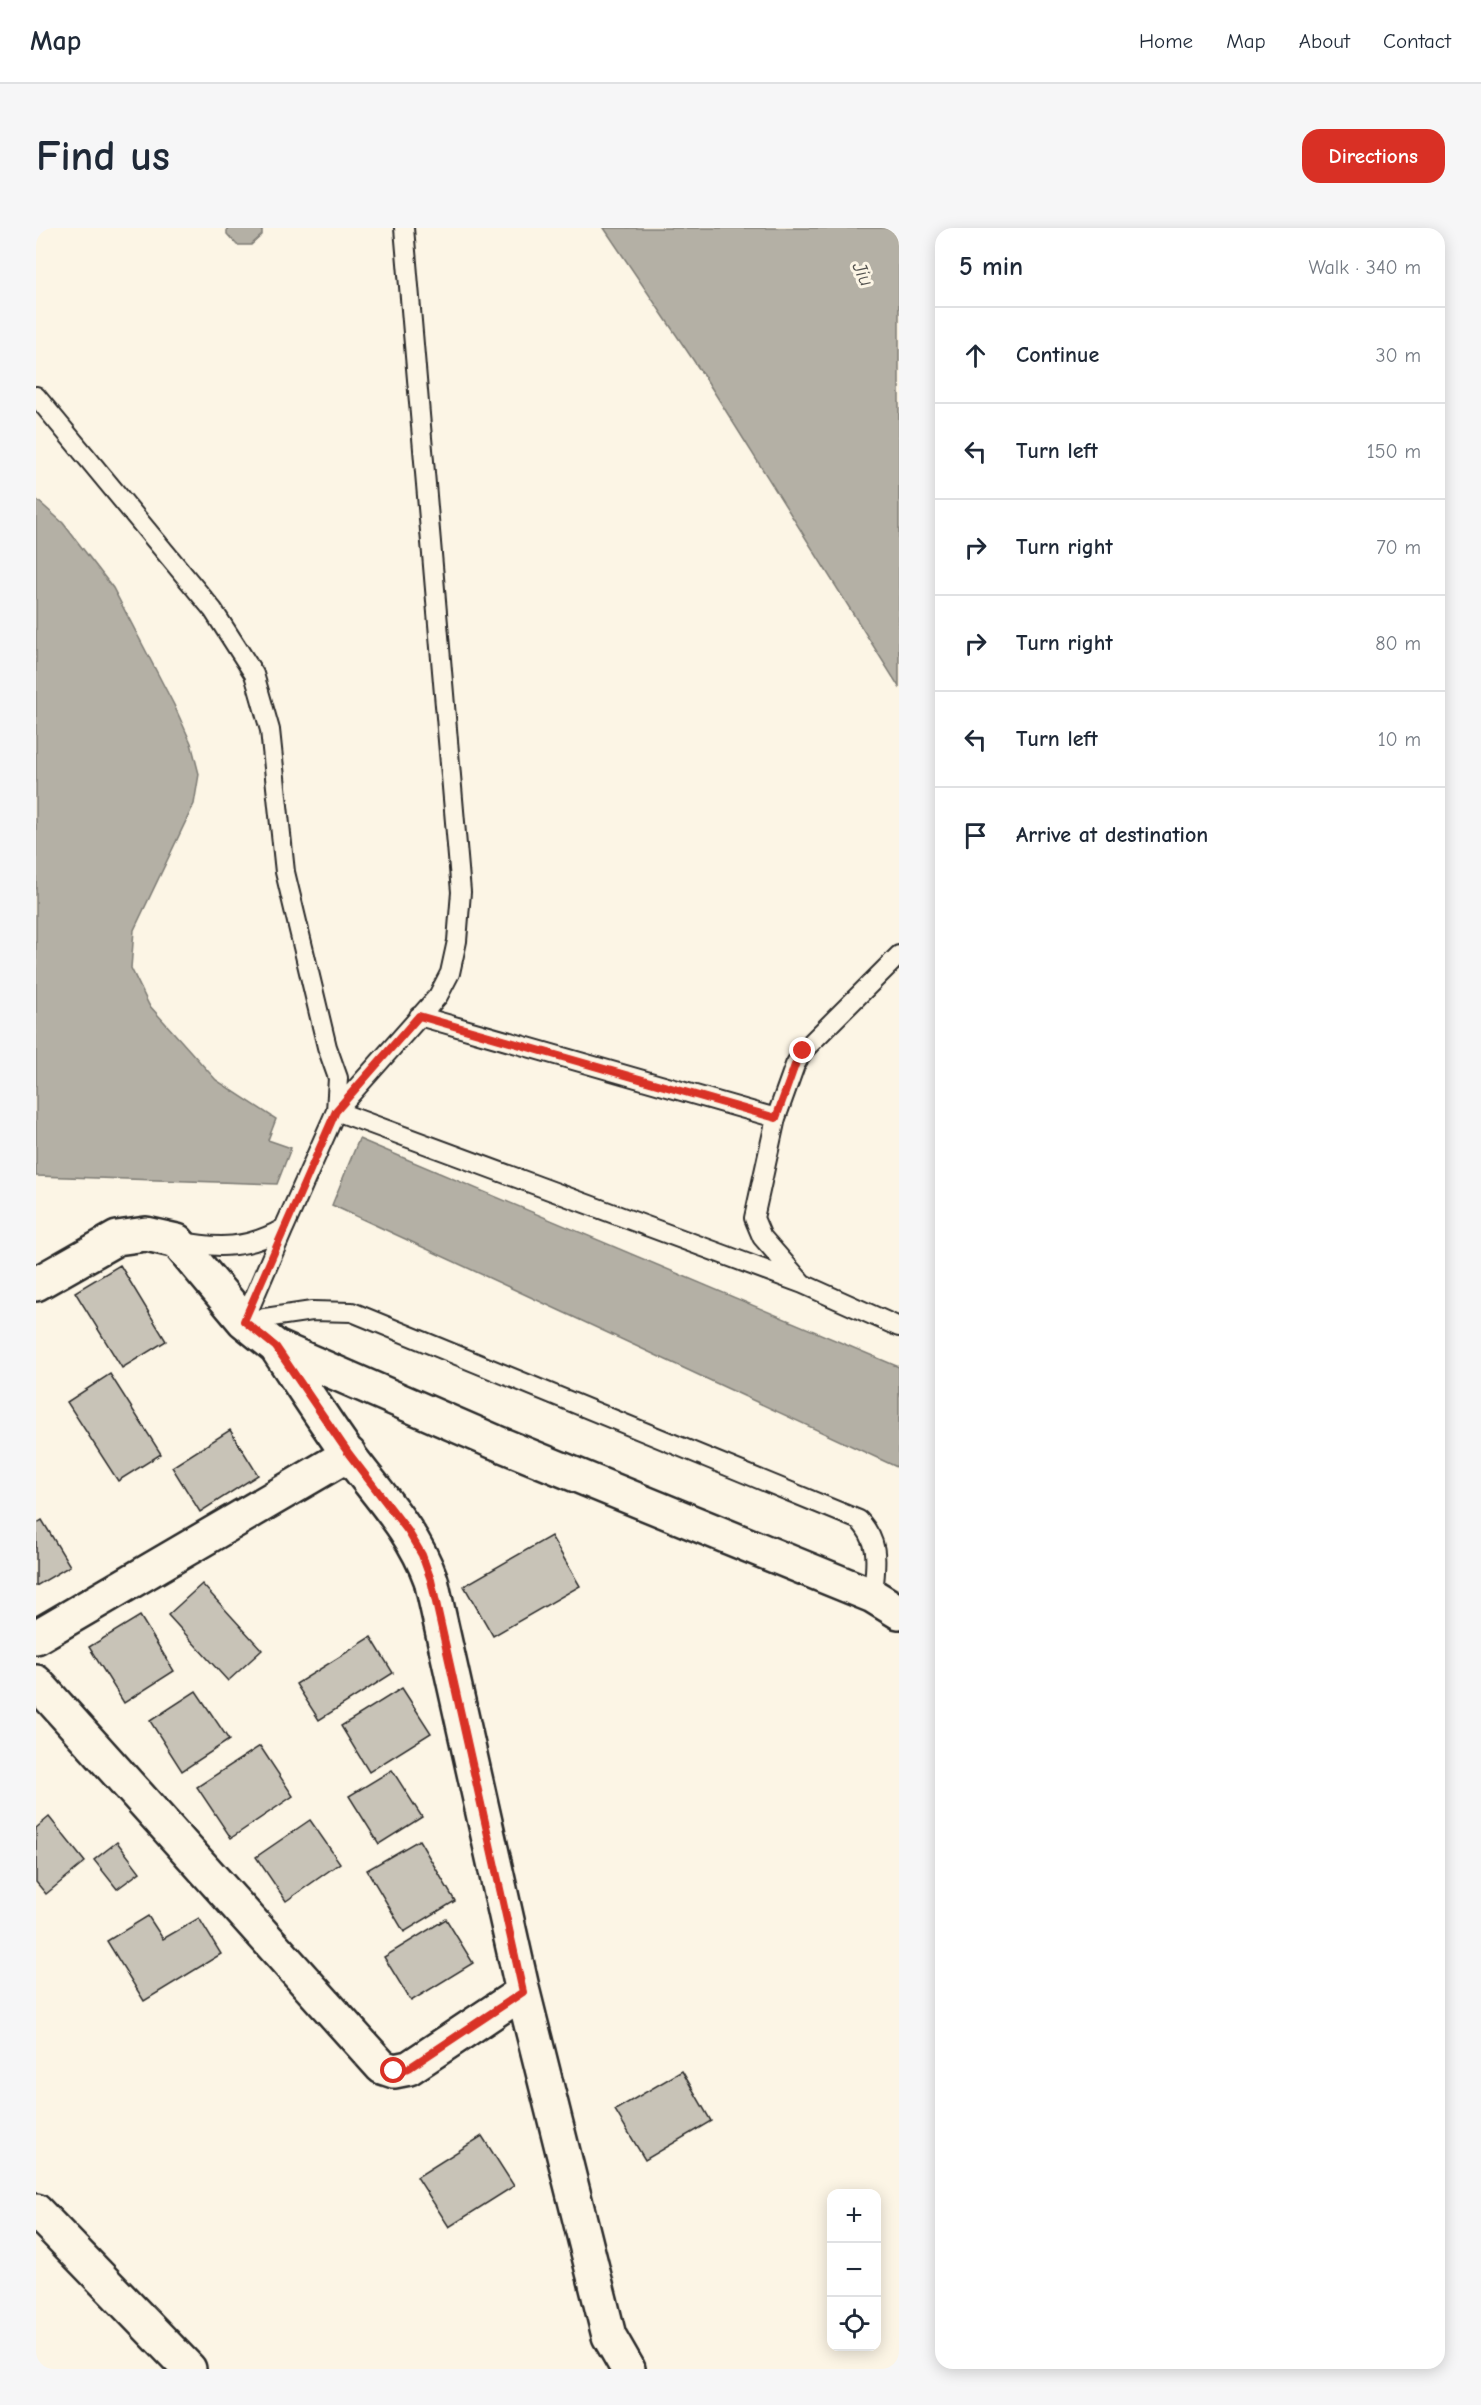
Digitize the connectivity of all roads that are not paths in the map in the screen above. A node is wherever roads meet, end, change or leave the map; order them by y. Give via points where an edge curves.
1 (404, 228) edge
2 (36, 396) edge
3 (899, 955) edge
4 (419, 1016) junction
5 (336, 1111) junction
6 (776, 1118) junction
7 (285, 1228) junction
8 (177, 1241) junction
9 (36, 1284) edge
10 (802, 1284) junction
11 (244, 1321) junction
12 (899, 1327) edge
13 (276, 1347) junction
14 (349, 1454) junction
15 (886, 1604) edge
16 (36, 1637) edge
17 (36, 1682) edge
18 (523, 1992) junction
19 (36, 2211) edge
20 (189, 2369) edge
21 (628, 2369) edge

1 - 4 lane via 461,892 450,973 438,996
2 - 5 lane via 213,610 254,674 270,730 285,872 338,1078
3 - 6 lane via 803,1051
4 - 5 lane
4 - 6 lane
5 - 7 lane
5 - 10 lane
6 - 10 lane via 754,1218 762,1237
7 - 8 lane via 266,1239 238,1246 207,1247
7 - 11 lane
8 - 9 street via 146,1234 117,1238
8 - 11 street
10 - 12 lane
11 - 13 street
11 - 15 lane via 312,1311 352,1312 859,1520 871,1532
13 - 14 street
13 - 15 street
14 - 16 street
14 - 18 street via 408,1531 431,1580
17 - 18 street via 382,2067 394,2071 409,2068
18 - 21 street via 609,2336
19 - 20 street

